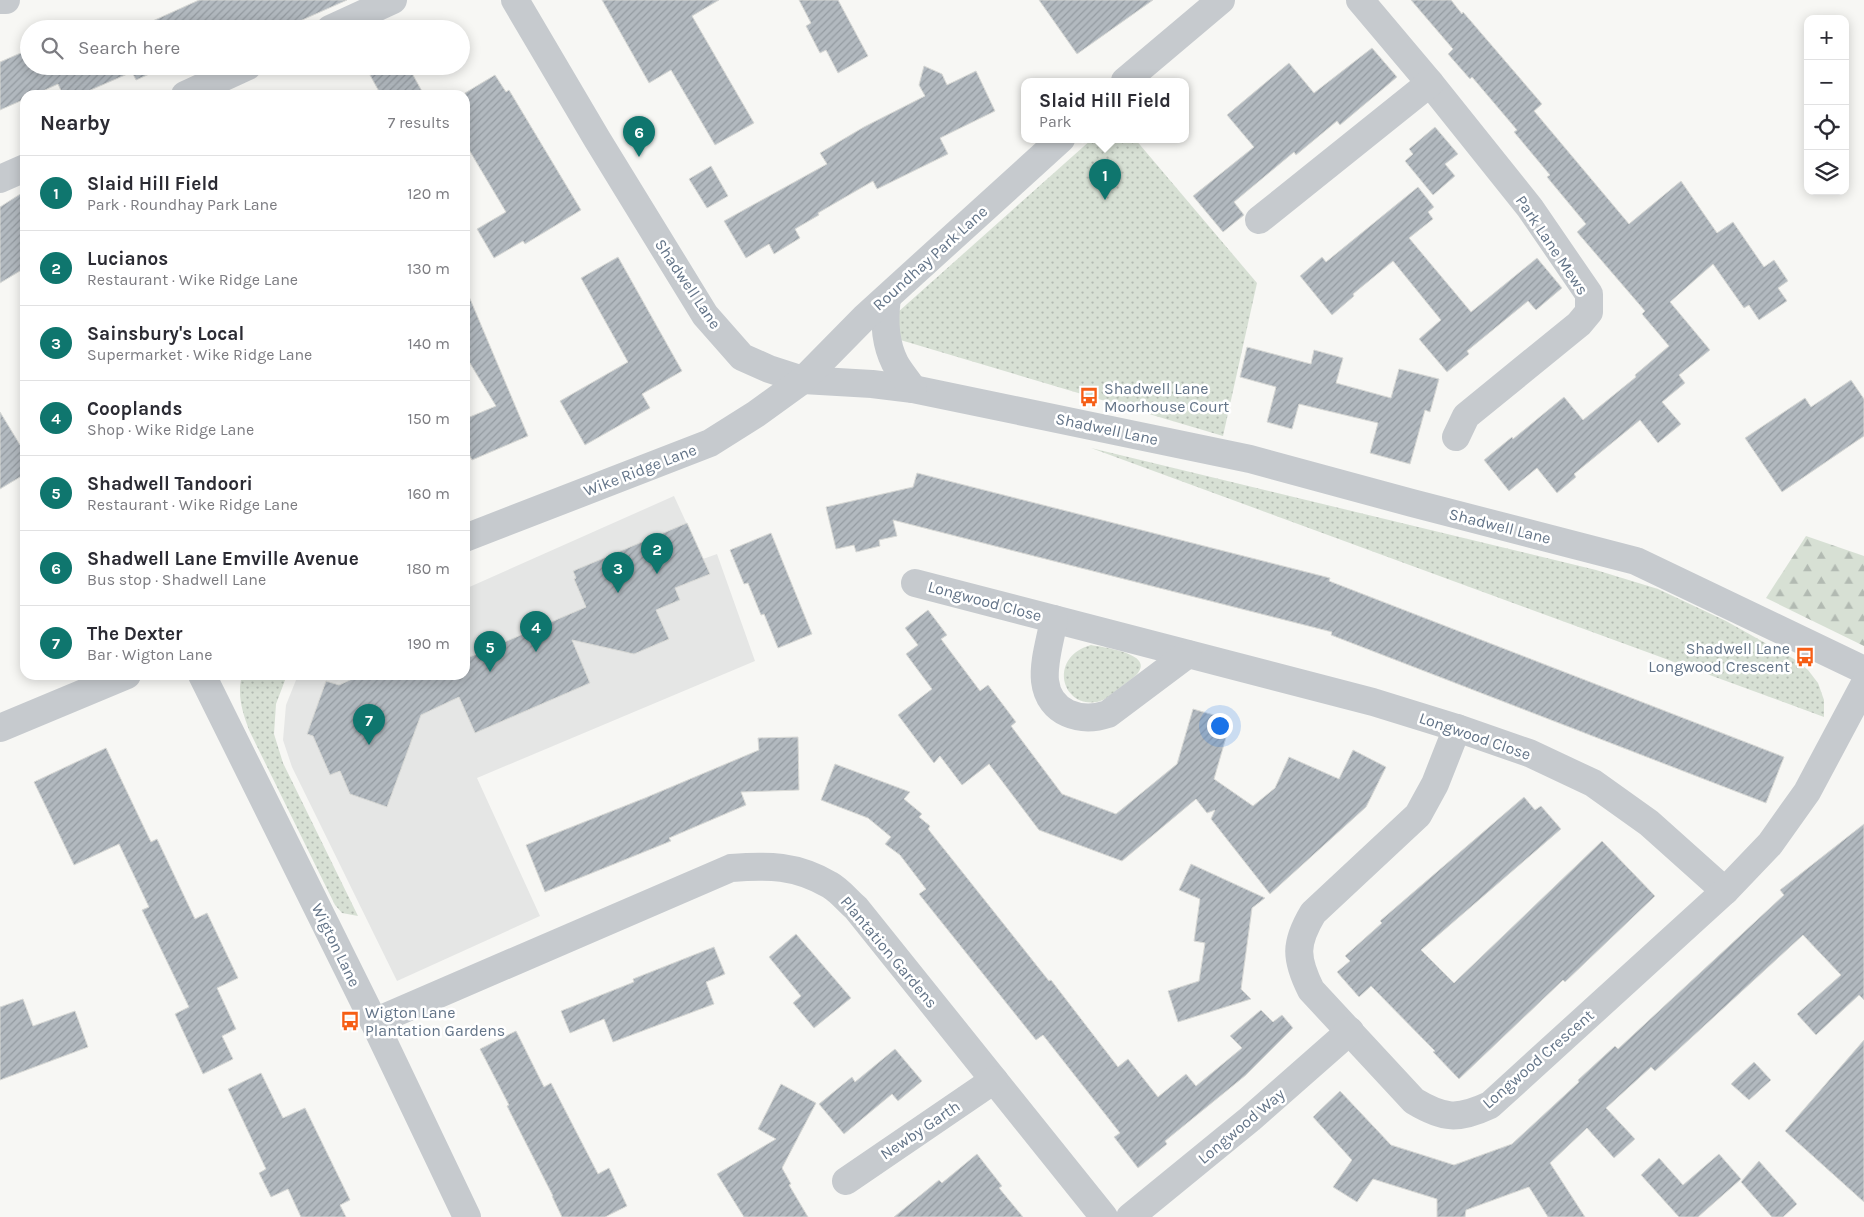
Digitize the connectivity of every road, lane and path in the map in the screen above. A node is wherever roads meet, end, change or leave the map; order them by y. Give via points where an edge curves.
1 (0, 0) edge
2 (6, 0) edge
3 (393, 0) edge
4 (515, 0) edge
5 (1221, 0) edge
6 (1360, 0) edge
7 (350, 20) edge
8 (228, 75) edge
9 (1129, 78) edge
10 (1430, 83) junction
11 (196, 90) edge
12 (1057, 143) edge
13 (20, 170) edge
14 (0, 179) edge
15 (1259, 220) dead end
16 (887, 298) junction
17 (803, 380) junction
18 (913, 389) junction
19 (1456, 437) dead end
20 (470, 536) edge
21 (915, 583) dead end
22 (1054, 619) junction
23 (1188, 654) junction
24 (1864, 670) edge
25 (115, 680) edge
26 (204, 680) edge
27 (1864, 685) edge
28 (0, 728) edge
29 (1457, 728) junction
30 (1725, 891) junction
31 (374, 1022) junction
32 (1350, 1031) junction
33 (994, 1080) junction
34 (846, 1181) dead end
35 (467, 1217) edge
36 (1104, 1217) edge
37 (1130, 1217) edge

1 - 2 street
3 - 7 street
4 - 17 street, Shadwell Lane via 705,315 742,357
5 - 9 street
6 - 10 street, Park Lane Mews
8 - 11 street
10 - 15 street
10 - 19 street, Park Lane Mews via 1530,208 1589,294 1589,312 1579,324 1466,416
12 - 16 street, Roundhay Park Lane
13 - 14 street
16 - 17 street, Roundhay Park Lane
16 - 18 street via 887,339 895,362
17 - 18 street, Shadwell Lane
17 - 20 street, Wike Ridge Lane via 710,442
18 - 24 street, Shadwell Lane via 1250,459 1636,561
21 - 22 street, Longwood Close
22 - 23 street, Longwood Close
22 - 23 street, Longwood Close via 1045,683 1058,706 1082,718 1108,714
23 - 29 street, Longwood Close via 1373,702
25 - 28 street
26 - 31 street, Wigton Lane
27 - 30 street, Longwood Crescent via 1807,792 1770,844
29 - 30 street, Longwood Close via 1528,754 1593,783 1649,823
29 - 32 street, Longwood Crescent via 1435,784 1418,815 1313,913 1303,931 1299,951 1302,972 1312,990
30 - 32 street, Longwood Crescent via 1490,1105 1471,1114 1445,1115 1432,1112 1414,1101
31 - 33 street, Plantation Gardens via 731,868 765,865 799,871 831,885 856,908
31 - 35 street, Wigton Lane
32 - 37 street, Longwood Way via 1250,1119
33 - 34 street, Newby Garth
33 - 36 street, Plantation Gardens

